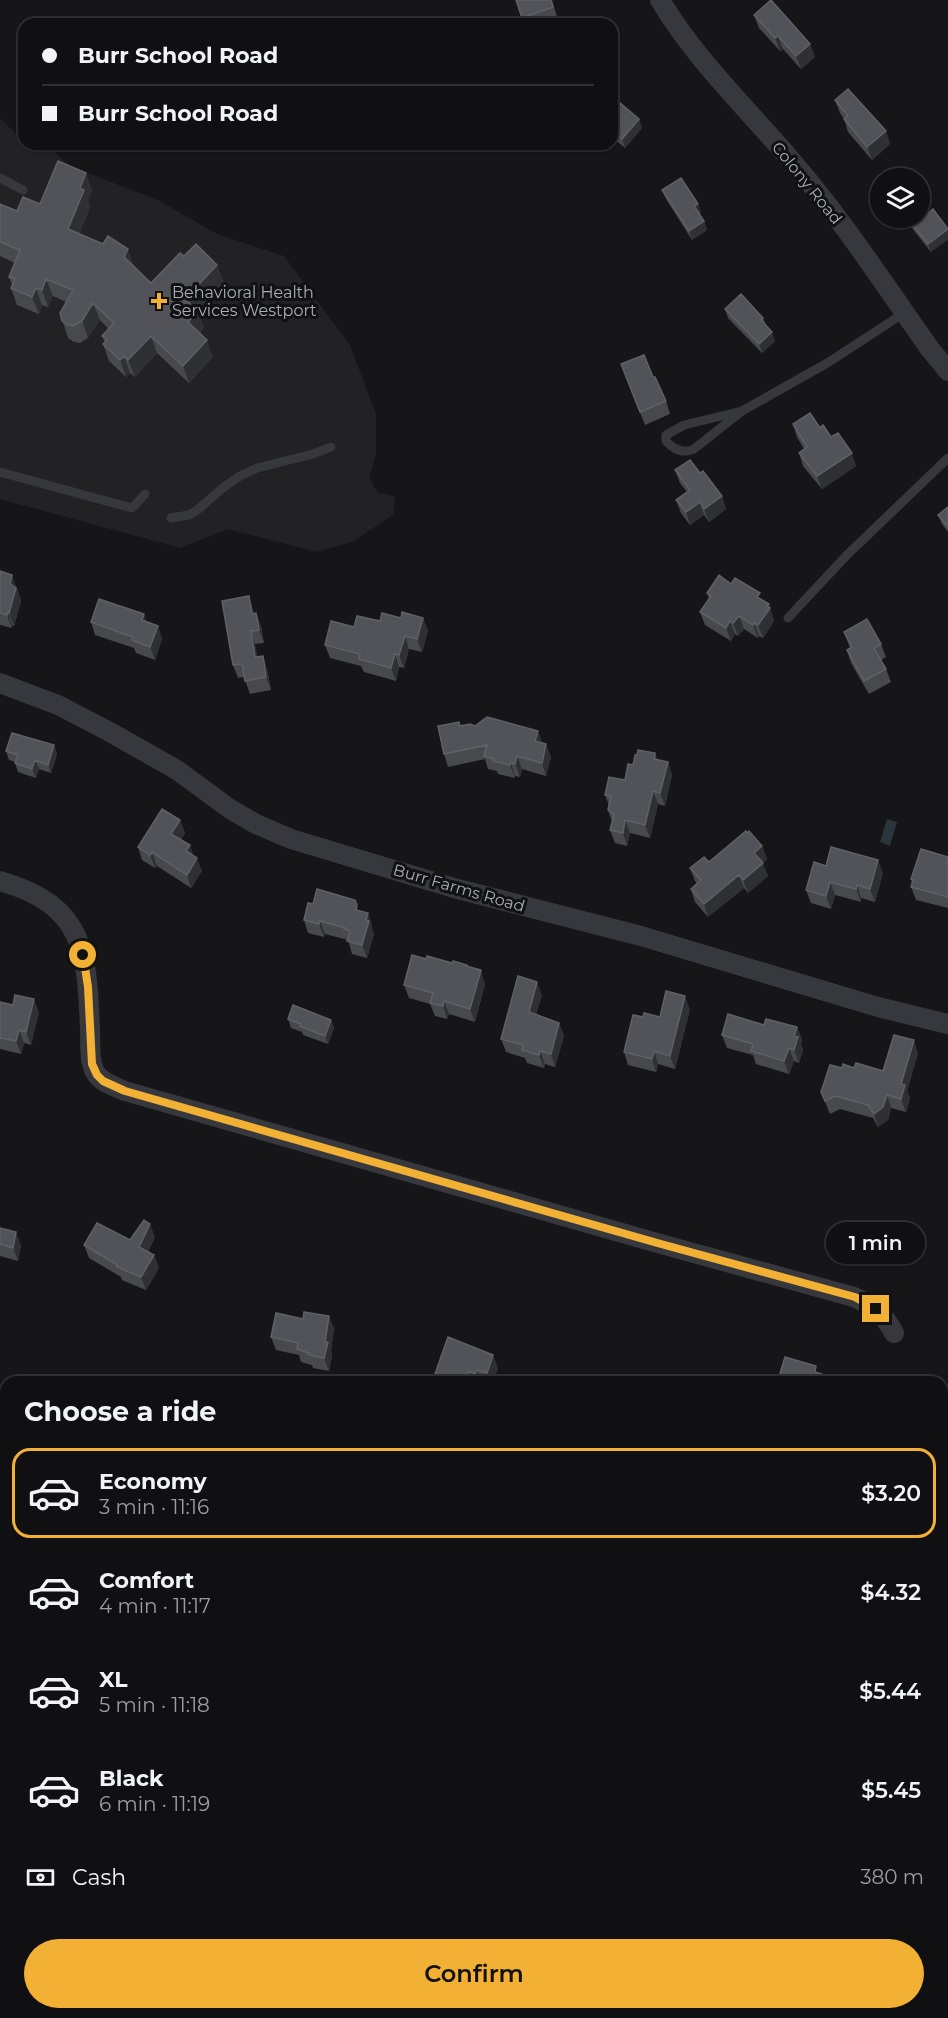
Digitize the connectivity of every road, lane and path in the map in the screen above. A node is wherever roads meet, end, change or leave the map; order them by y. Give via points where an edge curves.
1 (660, 0) edge
2 (0, 178) edge
3 (23, 190) dead end
4 (904, 313) junction
5 (948, 371) edge
6 (742, 411) junction
7 (331, 447) dead end
8 (948, 458) edge
9 (0, 472) edge
10 (145, 494) dead end
11 (171, 518) dead end
12 (788, 618) dead end
13 (0, 683) edge
14 (0, 881) edge
15 (948, 1024) edge
16 (894, 1333) dead end

1 - 4 street, Colony Road via 706,65 822,198
2 - 3 lane
4 - 5 street, Colony Road
4 - 6 lane via 829,362
6 - 6 lane via 694,449 678,450 666,441 666,435 684,425
7 - 11 lane via 249,472 196,511
8 - 12 lane
9 - 10 lane via 132,508
13 - 15 street, Burr Farms Road via 58,705 108,731 177,770 230,809 291,839
14 - 16 street via 40,896 60,910 76,931 88,987 92,1064 103,1081 125,1091 361,1159 855,1297 876,1309

